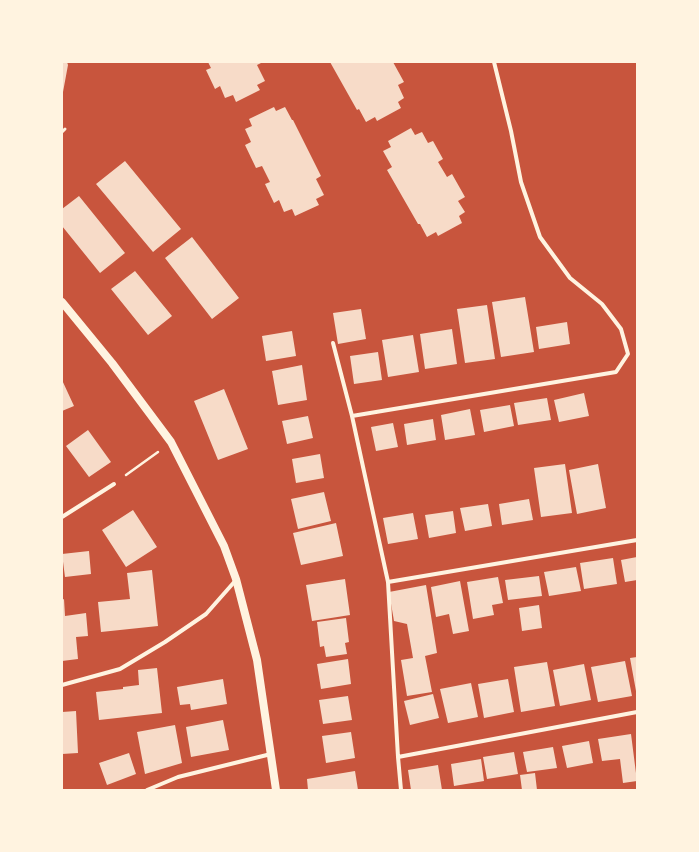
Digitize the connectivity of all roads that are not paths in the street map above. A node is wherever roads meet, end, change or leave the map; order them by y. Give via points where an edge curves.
1 (494, 62) edge
2 (62, 302) edge
3 (333, 342) dead end
4 (352, 416) junction
5 (114, 484) road end
6 (62, 516) edge
7 (637, 540) edge
8 (236, 579) junction
9 (388, 582) junction
10 (62, 685) edge
11 (637, 712) edge
12 (271, 754) junction
13 (398, 757) junction
14 (147, 790) edge
15 (276, 790) edge
16 (401, 790) edge

1 - 4 street via 521,182 540,237 570,278 602,304 612,316 621,329 628,354 616,372
2 - 8 main road via 171,442 224,546
3 - 4 street
4 - 9 street
5 - 6 street
7 - 9 street
8 - 10 street via 206,614 165,642 120,669
8 - 12 main road via 257,660
9 - 13 street
11 - 13 street
12 - 14 street via 178,777
12 - 15 main road
13 - 16 street

